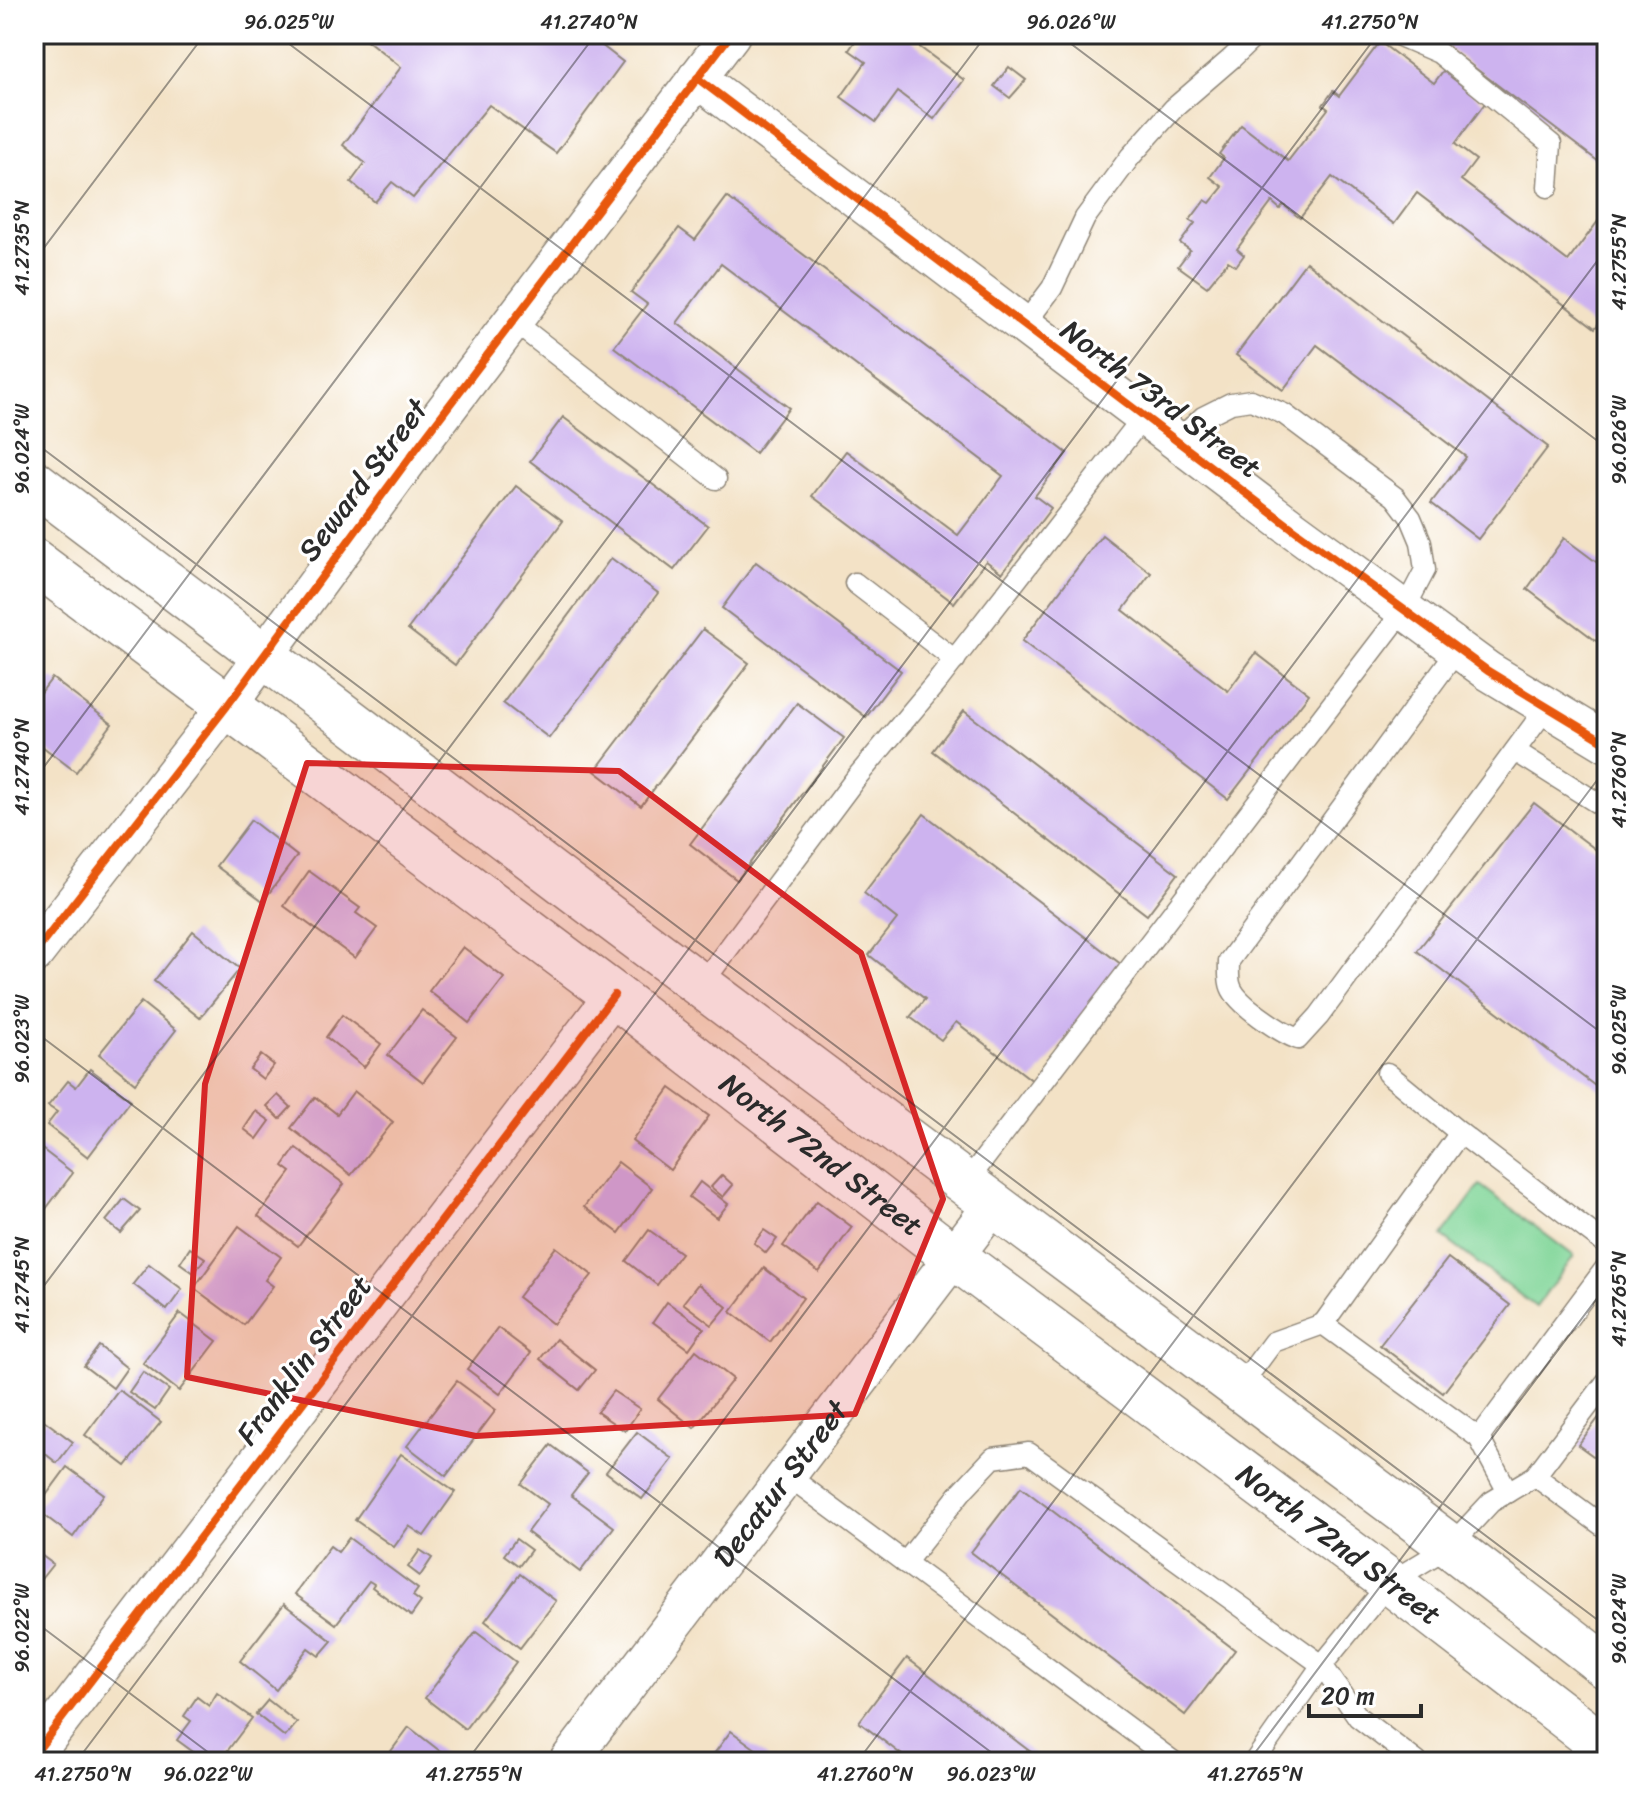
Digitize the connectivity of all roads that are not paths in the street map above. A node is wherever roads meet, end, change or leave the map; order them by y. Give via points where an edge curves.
1 (731, 34) edge
2 (1257, 34) edge
3 (1395, 34) edge
4 (697, 78) junction
5 (1548, 187) dead end
6 (513, 321) junction
7 (1024, 325) junction
8 (1144, 416) junction
9 (1177, 441) junction
10 (716, 479) dead end
11 (34, 482) edge
12 (34, 561) edge
13 (855, 583) dead end
14 (1404, 610) junction
15 (1458, 649) junction
16 (264, 655) junction
17 (955, 660) junction
18 (227, 706) junction
19 (1547, 707) junction
20 (1607, 743) edge
21 (1515, 751) junction
22 (1607, 809) edge
23 (34, 954) edge
24 (701, 985) junction
25 (614, 995) junction
26 (1387, 1073) dead end
27 (1460, 1133) junction
28 (979, 1194) junction
29 (1607, 1245) edge
30 (953, 1256) junction
31 (1607, 1266) edge
32 (1323, 1324) junction
33 (1607, 1381) edge
34 (1238, 1389) junction
35 (1479, 1438) junction
36 (787, 1475) junction
37 (1535, 1476) junction
38 (1508, 1492) junction
39 (1607, 1529) edge
40 (1450, 1546) junction
41 (905, 1563) junction
42 (1390, 1582) junction
43 (1322, 1665) junction
44 (1607, 1667) edge
45 (1607, 1749) edge
46 (34, 1755) edge
47 (568, 1762) edge
48 (1174, 1762) edge
49 (1254, 1762) edge
50 (1417, 1762) edge

1 - 4 street, Seward Street
2 - 7 lane via 1174,108 1130,157 1085,218 1052,288
3 - 5 lane via 1439,53 1551,144
4 - 6 street, Seward Street
4 - 7 street, North 73rd Street
6 - 10 lane
6 - 16 street, Seward Street
7 - 8 street, North 73rd Street
8 - 9 street, North 73rd Street
8 - 17 lane
9 - 14 street, North 73rd Street
9 - 14 lane via 1203,417 1231,403 1251,400 1284,414 1395,497 1411,518 1425,570
11 - 16 main road, North 72nd Street
12 - 18 main road, North 72nd Street
13 - 17 lane
14 - 15 street, North 73rd Street
14 - 28 lane
15 - 19 street, North 73rd Street
15 - 21 lane via 1229,961 1231,987 1245,1005 1298,1039
16 - 18 street, Seward Street
16 - 24 main road, North 72nd Street
17 - 24 lane via 856,778
18 - 23 street, Seward Street
18 - 25 main road, North 72nd Street
19 - 20 street, North 73rd Street
19 - 21 lane
21 - 22 lane
24 - 28 main road, North 72nd Street
25 - 30 main road, North 72nd Street
25 - 46 street, Franklin Street
26 - 27 lane
27 - 29 lane
27 - 32 lane
28 - 30 street, Decatur Street
28 - 34 main road, North 72nd Street
30 - 36 street, Decatur Street
30 - 42 main road, North 72nd Street
31 - 35 lane
32 - 34 lane via 1273,1342
32 - 35 lane
33 - 37 lane
34 - 40 main road, North 72nd Street
35 - 38 lane
36 - 41 lane
36 - 47 street, Decatur Street
37 - 38 lane
37 - 39 lane
38 - 40 lane via 1491,1502
40 - 42 lane
40 - 44 main road, North 72nd Street
41 - 43 lane via 993,1458 1029,1453
41 - 48 lane
42 - 43 lane
42 - 45 main road, North 72nd Street
43 - 49 lane
43 - 50 lane via 1358,1717

